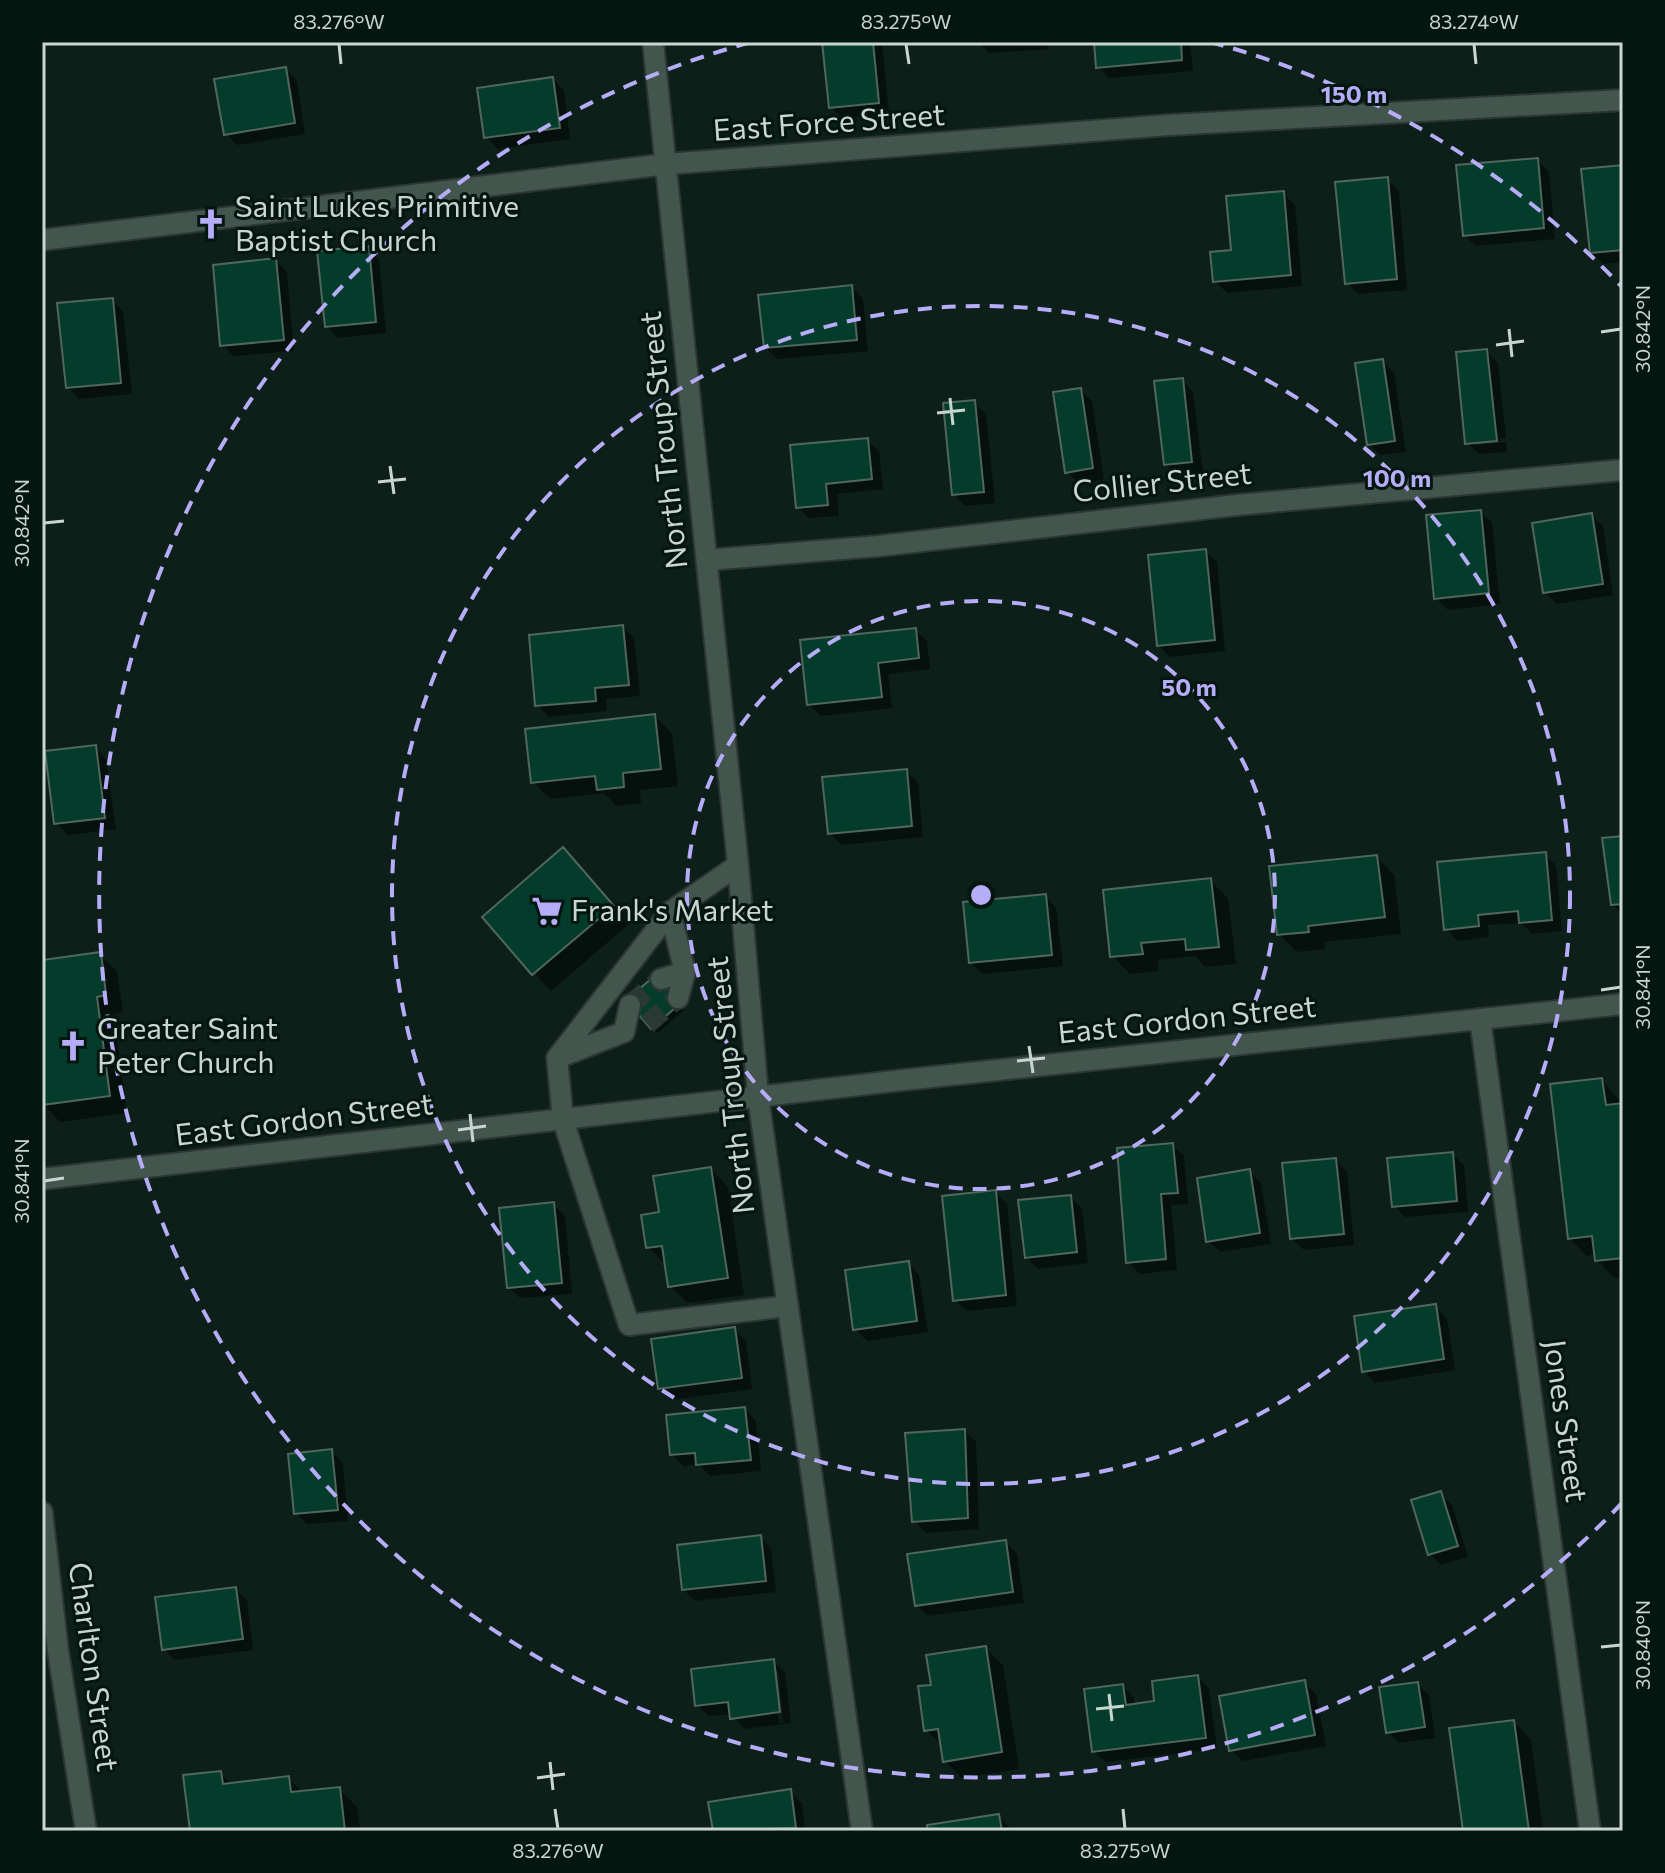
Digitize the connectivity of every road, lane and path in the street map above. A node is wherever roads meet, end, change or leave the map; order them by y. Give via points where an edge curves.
1 (653, 42) edge
2 (1623, 100) edge
3 (667, 164) junction
4 (42, 240) edge
5 (1623, 470) edge
6 (707, 560) junction
7 (738, 865) junction
8 (670, 912) junction
9 (685, 972) junction
10 (661, 979) tunnel mouth
11 (678, 998) tunnel mouth
12 (1623, 1004) edge
13 (630, 1005) tunnel mouth
14 (1480, 1019) junction
15 (647, 1024) tunnel mouth
16 (624, 1032) junction
17 (557, 1058) junction
18 (758, 1096) junction
19 (563, 1120) junction
20 (42, 1179) edge
21 (788, 1306) junction
22 (42, 1512) edge
23 (86, 1831) edge
24 (862, 1831) edge
25 (1590, 1831) edge

1 - 3 street, North Troup Street
2 - 3 street, East Force Street via 1169,125
3 - 4 street, East Force Street
3 - 6 street, North Troup Street
5 - 6 street, Collier Street
6 - 7 street, North Troup Street
7 - 8 street
7 - 18 street, North Troup Street
8 - 9 street
8 - 17 street
9 - 10 street
9 - 11 street
12 - 14 street, East Gordon Street
13 - 16 street
14 - 18 street, East Gordon Street
14 - 25 street, Jones Street
15 - 16 street
16 - 17 street
17 - 19 street
18 - 19 street, East Gordon Street
18 - 21 street, North Troup Street
19 - 20 street, East Gordon Street
19 - 21 street via 629,1325
21 - 24 street, North Troup Street
22 - 23 street, Charlton Street

